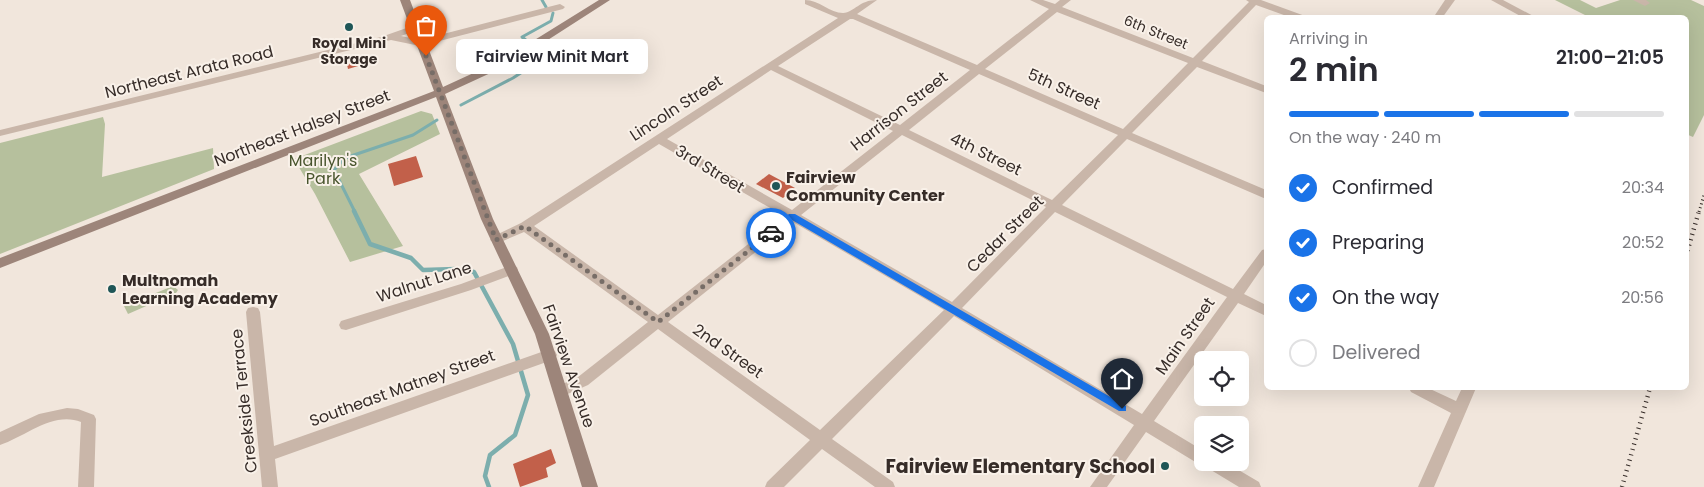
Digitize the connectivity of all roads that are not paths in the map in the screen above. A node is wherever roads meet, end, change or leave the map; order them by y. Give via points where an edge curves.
1 (404, 0) edge
2 (605, 0) edge
3 (872, 0) edge
4 (1036, 0) edge
5 (1066, 0) edge
6 (1254, 0) edge
7 (1450, 0) edge
8 (1496, 0) edge
9 (808, 2) dead end
10 (560, 7) dead end
11 (1056, 8) junction
12 (1294, 15) edge
13 (1439, 15) edge
14 (1527, 15) edge
15 (848, 16) junction
16 (415, 28) junction
17 (384, 39) junction
18 (420, 43) junction
19 (1196, 62) junction
20 (771, 66) junction
21 (978, 69) junction
22 (1264, 89) edge
23 (439, 92) junction
24 (901, 131) junction
25 (0, 133) edge
26 (1124, 134) junction
27 (658, 138) junction
28 (1264, 195) edge
29 (1055, 207) junction
30 (792, 216) junction
31 (525, 226) junction
32 (496, 240) junction
33 (1264, 256) edge
34 (0, 263) edge
35 (512, 270) junction
36 (1235, 296) junction
37 (953, 309) junction
38 (1264, 311) edge
39 (253, 312) dead end
40 (658, 322) junction
41 (346, 325) dead end
42 (550, 355) junction
43 (1420, 390) edge
44 (1468, 390) edge
45 (561, 391) junction
46 (1459, 410) junction
47 (1144, 424) junction
48 (0, 439) edge
49 (821, 439) junction
50 (1194, 453) edge
51 (267, 455) junction
52 (1226, 471) edge
53 (86, 487) edge
54 (270, 487) edge
55 (590, 487) edge
56 (773, 487) edge
57 (888, 487) edge
58 (1098, 487) edge
59 (1253, 487) edge
60 (1426, 487) edge

1 - 16 main road, Fairview Avenue
2 - 23 main road, Northeast Halsey Street via 504,63
3 - 15 street, Lincoln Street
4 - 11 street, 6th Street
5 - 11 street, Harrison Street
6 - 12 street
6 - 19 street, Cedar Street
7 - 13 street
8 - 14 street
9 - 15 street, 5th Street via 836,15
10 - 18 street
11 - 19 street, 6th Street
11 - 21 street, Harrison Street
15 - 20 street, Lincoln Street
15 - 21 street, 5th Street
16 - 17 street, Northeast Arata Road
16 - 18 main road, Fairview Avenue
17 - 18 street, Northeast Arata Road via 402,38
17 - 25 street, Northeast Arata Road
18 - 23 main road, Fairview Avenue
19 - 22 street, 6th Street
19 - 26 street, Cedar Street
20 - 24 street, 4th Street
20 - 27 street, Lincoln Street
21 - 24 street, Harrison Street
21 - 26 street, 5th Street
23 - 32 main road, Fairview Avenue
23 - 34 main road, Northeast Halsey Street
24 - 29 street, 4th Street
24 - 30 street, Harrison Street
26 - 28 street, 5th Street
26 - 29 street, Cedar Street
27 - 30 street, 3rd Street
27 - 31 street, Lincoln Street
29 - 36 street, 4th Street
29 - 37 street, Cedar Street
30 - 37 street, 3rd Street
30 - 40 street, Harrison Street
31 - 32 street, Lincoln Street
31 - 40 street, 2nd Street
32 - 35 main road, Fairview Avenue
33 - 36 street, Main Street
35 - 41 street, Walnut Lane
35 - 42 main road, Fairview Avenue
36 - 38 street, 4th Street
36 - 47 street, Main Street
37 - 47 street, 3rd Street
37 - 49 street, Cedar Street
39 - 51 street, Creekside Terrace
40 - 45 street, Harrison Street via 583,381
40 - 49 street, 2nd Street
42 - 45 main road, Fairview Avenue
42 - 51 street, Southeast Matney Street
43 - 46 street
44 - 46 street
45 - 55 main road, Fairview Avenue
46 - 60 street
47 - 50 street, 3rd Street
47 - 58 street, Main Street
48 - 53 street via 43,419 62,413 79,413 89,419
49 - 56 street, Cedar Street
49 - 57 street, 2nd Street
51 - 54 street, Creekside Terrace
52 - 59 street

